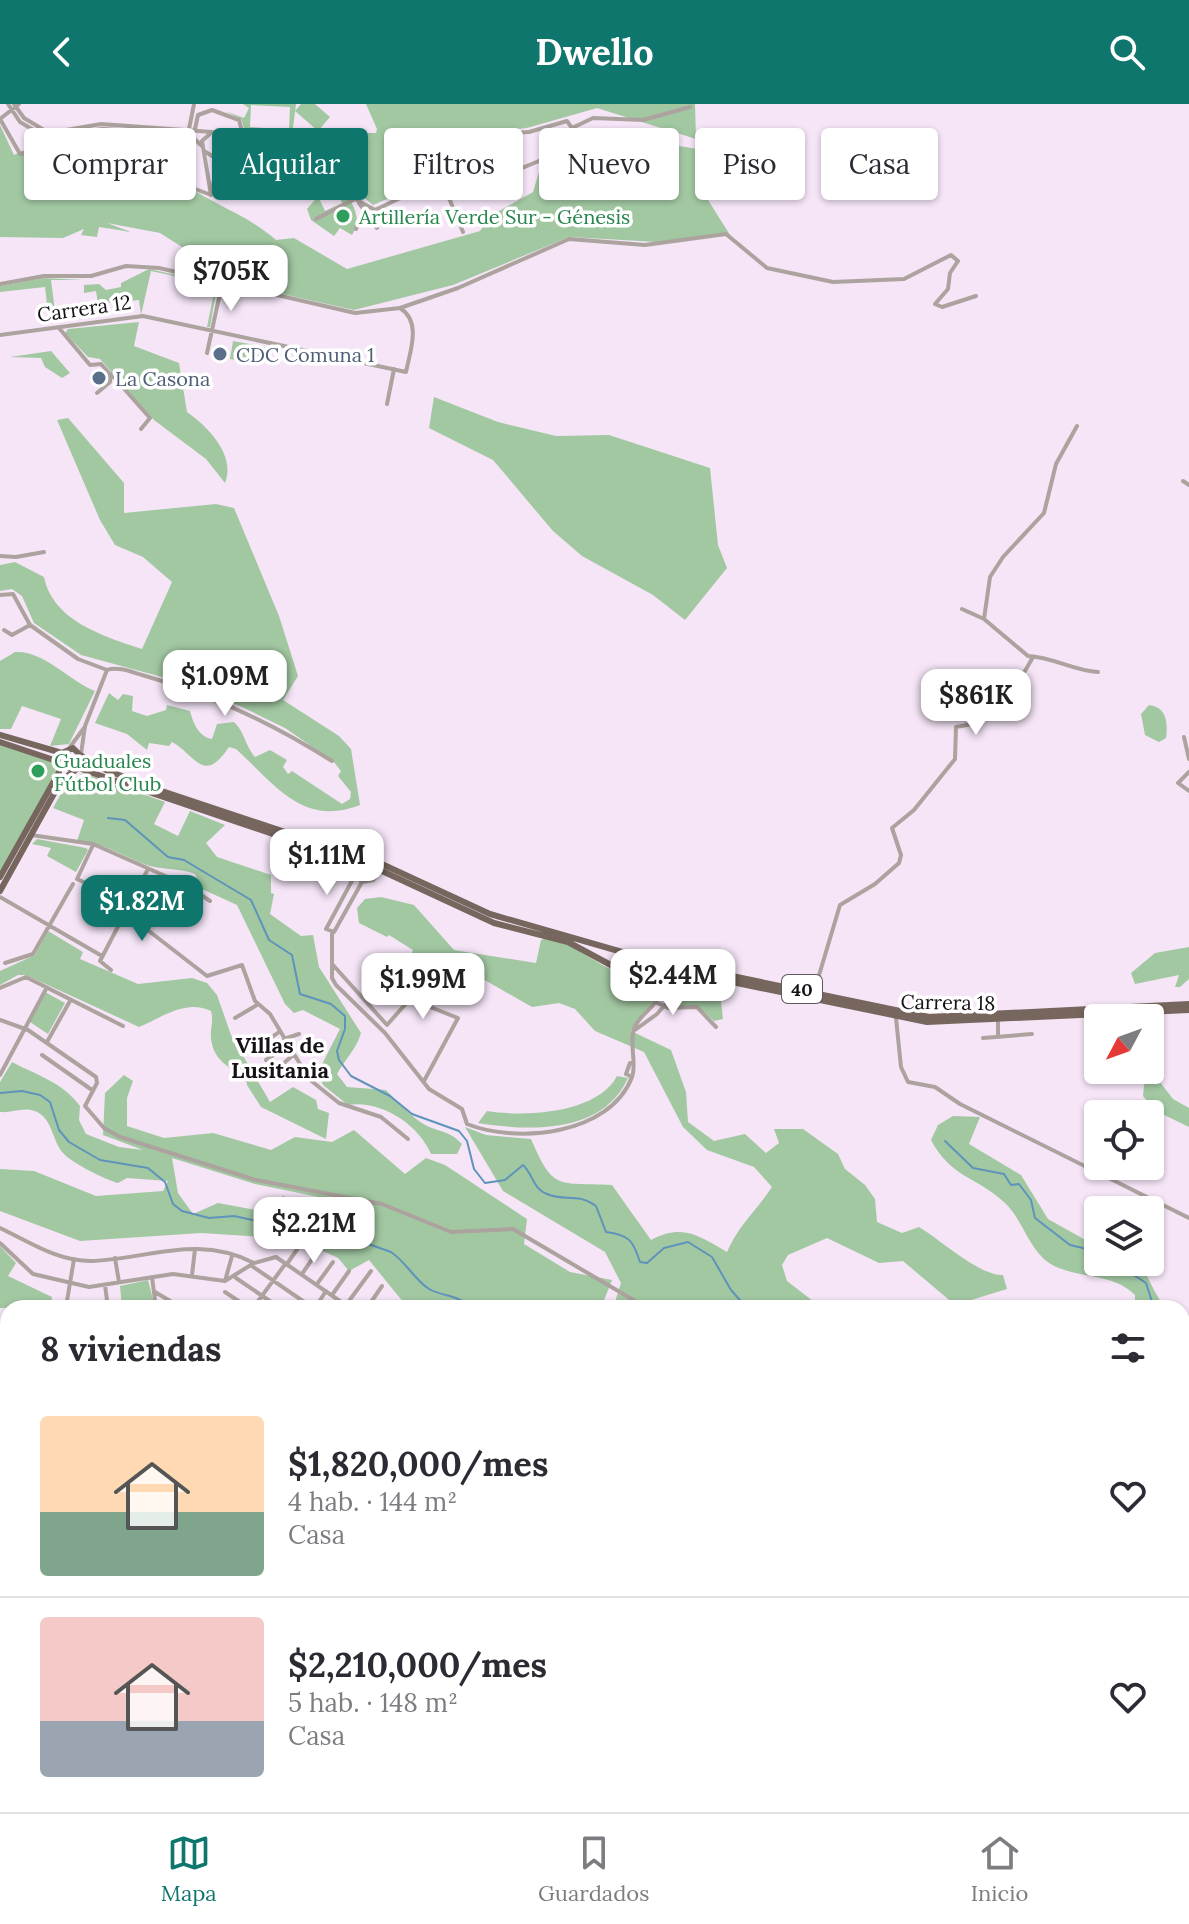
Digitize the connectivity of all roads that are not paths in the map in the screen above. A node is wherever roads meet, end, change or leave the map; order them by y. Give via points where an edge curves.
1 (8, 104) edge
2 (194, 104) edge
3 (15, 106) edge
4 (690, 107) dead end
5 (30, 128) edge
6 (36, 128) edge
7 (78, 128) edge
8 (152, 128) edge
9 (191, 128) edge
10 (192, 128) edge
11 (241, 128) edge
12 (539, 128) edge
13 (572, 128) joint
14 (196, 131) edge
15 (212, 132) joint
16 (196, 138) edge
17 (203, 148) junction
18 (212, 152) edge
19 (24, 153) edge
20 (196, 189) edge
21 (212, 190) edge
22 (211, 195) junction
23 (356, 200) junction
24 (396, 200) edge
25 (450, 200) edge
26 (363, 213) junction
27 (316, 219) dead end
28 (377, 228) dead end
29 (356, 229) dead end
30 (463, 232) dead end
31 (0, 284) edge
32 (222, 284) junction
33 (976, 296) dead end
34 (400, 308) junction
35 (59, 328) junction
36 (212, 331) junction
37 (0, 335) edge
38 (207, 353) dead end
39 (394, 369) junction
40 (110, 374) junction
41 (97, 393) dead end
42 (387, 404) dead end
43 (1077, 426) dead end
44 (141, 429) dead end
45 (1183, 481) dead end
46 (1189, 485) edge
47 (44, 552) dead end
48 (0, 556) edge
49 (0, 595) edge
50 (962, 609) dead end
51 (984, 619) junction
52 (30, 625) junction
53 (4, 630) dead end
54 (1033, 657) junction
55 (107, 670) junction
56 (1098, 672) dead end
57 (85, 726) junction
58 (0, 735) edge
59 (1184, 737) dead end
60 (0, 742) edge
61 (69, 748) junction
62 (62, 753) junction
63 (82, 755) junction
64 (1189, 759) edge
65 (332, 761) dead end
66 (60, 762) junction
67 (75, 769) junction
68 (1189, 772) edge
69 (1189, 791) edge
70 (31, 835) junction
71 (93, 844) junction
72 (349, 860) junction
73 (148, 869) junction
74 (382, 871) junction
75 (0, 877) edge
76 (354, 877) junction
77 (362, 882) junction
78 (73, 884) dead end
79 (0, 894) edge
80 (210, 901) dead end
81 (132, 904) junction
82 (127, 914) junction
83 (50, 925) junction
84 (332, 931) junction
85 (627, 954) junction
86 (102, 956) junction
87 (5, 963) dead end
88 (332, 963) junction
89 (111, 970) dead end
90 (625, 972) junction
91 (693, 974) junction
92 (0, 988) edge
93 (46, 988) junction
94 (814, 992) junction
95 (410, 999) junction
96 (466, 999) dead end
97 (70, 1001) junction
98 (657, 1003) junction
99 (257, 1005) junction
100 (662, 1007) junction
101 (1189, 1007) edge
102 (235, 1018) dead end
103 (896, 1018) junction
104 (0, 1020) edge
105 (998, 1020) junction
106 (123, 1026) dead end
107 (716, 1027) dead end
108 (24, 1028) junction
109 (279, 1032) junction
110 (633, 1032) junction
111 (299, 1034) dead end
112 (998, 1034) junction
113 (1032, 1034) dead end
114 (983, 1038) dead end
115 (47, 1042) junction
116 (285, 1042) junction
117 (254, 1050) dead end
118 (42, 1055) dead end
119 (293, 1055) junction
120 (266, 1060) dead end
121 (299, 1067) junction
122 (276, 1070) dead end
123 (0, 1075) edge
124 (284, 1079) dead end
125 (424, 1081) junction
126 (92, 1090) junction
127 (408, 1139) dead end
128 (1189, 1218) edge
129 (0, 1228) edge
130 (0, 1243) edge
131 (300, 1245) dead end
132 (195, 1249) junction
133 (317, 1252) dead end
134 (232, 1256) junction
135 (115, 1258) junction
136 (74, 1259) junction
137 (333, 1262) dead end
138 (287, 1263) junction
139 (253, 1264) junction
140 (349, 1271) dead end
141 (371, 1271) dead end
142 (302, 1274) junction
143 (192, 1275) junction
144 (152, 1277) junction
145 (235, 1277) junction
146 (273, 1280) junction
147 (225, 1281) junction
148 (119, 1282) junction
149 (317, 1284) junction
150 (70, 1285) junction
151 (105, 1285) junction
152 (382, 1286) dead end
153 (326, 1291) junction
154 (155, 1292) junction
155 (225, 1292) dead end
156 (262, 1295) junction
157 (332, 1295) junction
158 (67, 1300) edge
159 (107, 1300) edge
160 (156, 1300) edge
161 (168, 1300) edge
162 (238, 1300) edge
163 (258, 1300) edge
164 (269, 1300) edge
165 (302, 1300) edge
166 (320, 1300) edge
167 (339, 1300) edge
168 (352, 1300) edge
169 (372, 1300) edge
170 (633, 1300) edge

1 - 3 street
2 - 9 street
3 - 5 street
3 - 6 street
3 - 19 street via 0,122
4 - 13 street via 643,120 593,118
7 - 8 street
10 - 11 street via 200,113 216,110 239,120
12 - 13 street via 560,120
14 - 15 street
15 - 17 street via 204,137
16 - 17 street
17 - 18 street
17 - 22 street
20 - 22 street
21 - 22 street
23 - 24 street via 375,210
23 - 26 street
23 - 27 street
25 - 30 street
26 - 28 street
26 - 29 street
31 - 32 street via 44,276 91,276 134,266
32 - 34 street via 355,313
32 - 36 street
33 - 34 street via 942,307 935,304 950,285 958,261 951,255 904,279 833,282 767,268 731,237 716,233 645,245 567,239
34 - 39 street, Carrera 12 via 413,330 406,372
35 - 36 street, Carrera 12 via 143,316
35 - 37 street, Carrera 12
35 - 40 street via 90,365 101,364
36 - 38 street
36 - 39 street, Carrera 12
39 - 42 street
40 - 41 street via 110,382
40 - 44 street via 150,418
43 - 51 street via 1056,464 1044,513 990,577
45 - 46 street
47 - 48 street
49 - 52 street via 17,597
50 - 51 street
51 - 54 street
52 - 53 street via 12,635
52 - 55 street via 78,659
54 - 56 street
54 - 94 street via 1015,679 970,673 960,677 976,695 978,723 956,727 955,759 914,810 894,824 899,863 838,909
55 - 57 street
55 - 65 street via 194,689 284,730
57 - 61 street
57 - 63 street
58 - 62 main road
59 - 64 street
60 - 66 main road
61 - 62 main road
61 - 63 main road, 40
62 - 66 main road
63 - 67 main road
63 - 85 main road, Carrera 18 / 40 via 98,767 156,789 384,865 490,914
66 - 67 main road, Carrera 18
66 - 75 main road
67 - 70 main road via 61,781
67 - 72 main road, Carrera 18
68 - 69 street via 1178,783
70 - 71 street
70 - 79 main road
71 - 73 street
71 - 81 street via 77,879
72 - 74 main road, Carrera 18
72 - 76 street
73 - 80 street
73 - 81 street
74 - 77 street
74 - 90 main road, Carrera 18 via 494,923 564,940
76 - 77 street
76 - 84 street via 326,927
77 - 84 street
78 - 83 street
79 - 83 street
81 - 82 street
82 - 86 street
82 - 99 street via 209,977 242,965
83 - 86 street
83 - 87 street via 33,954
84 - 88 street
85 - 90 main road via 636,964
85 - 94 main road, Carrera 18 / 40
86 - 89 street via 100,963
88 - 95 street via 387,1025
88 - 125 street via 336,985
90 - 91 main road, Carrera 18
90 - 98 street via 656,985
91 - 100 street
91 - 103 main road, Carrera 18 / 40
92 - 93 street via 22,976
93 - 97 street
93 - 108 street
94 - 101 main road, Carrera 18 / 40 via 929,1017
95 - 96 street via 423,976
95 - 125 street via 458,1018
97 - 106 street
97 - 115 street
98 - 100 street
98 - 110 street via 638,1019
99 - 102 street
99 - 109 street
100 - 107 street via 697,1007
100 - 110 street
101 - 105 main road, Carrera 18 / 40
103 - 105 main road, Carrera 18 / 40
103 - 128 street via 901,1067 908,1082 935,1087
104 - 108 street
105 - 112 street
108 - 115 street
108 - 123 street
109 - 116 street
109 - 117 street
110 - 125 street via 626,1074 632,1077 618,1099 574,1126 541,1132 472,1126 462,1109
111 - 116 street
112 - 113 street
112 - 114 street
115 - 126 street via 96,1077
116 - 119 street
116 - 120 street
118 - 126 street
119 - 121 street
119 - 122 street
121 - 124 street
121 - 127 street via 333,1100 381,1117
126 - 170 street via 85,1101 87,1110 120,1137 256,1180 382,1204 451,1232 513,1229
129 - 136 street
130 - 150 street via 24,1269
131 - 138 street
132 - 134 street
132 - 135 street
132 - 143 street
133 - 142 street
134 - 139 street
134 - 147 street
135 - 136 street
135 - 148 street
136 - 150 street
137 - 149 street
138 - 139 street via 276,1257
138 - 142 street
138 - 146 street
139 - 145 street
139 - 146 street
140 - 157 street
141 - 168 street
142 - 149 street
143 - 144 street
143 - 147 street
144 - 148 street
144 - 154 street
145 - 147 street
145 - 156 street
146 - 156 street
146 - 165 street
148 - 151 street
149 - 153 street
150 - 151 street
150 - 158 street
151 - 159 street
152 - 169 street
153 - 157 street
153 - 166 street
154 - 160 street
154 - 161 street
155 - 162 street
156 - 163 street
156 - 164 street
157 - 167 street

